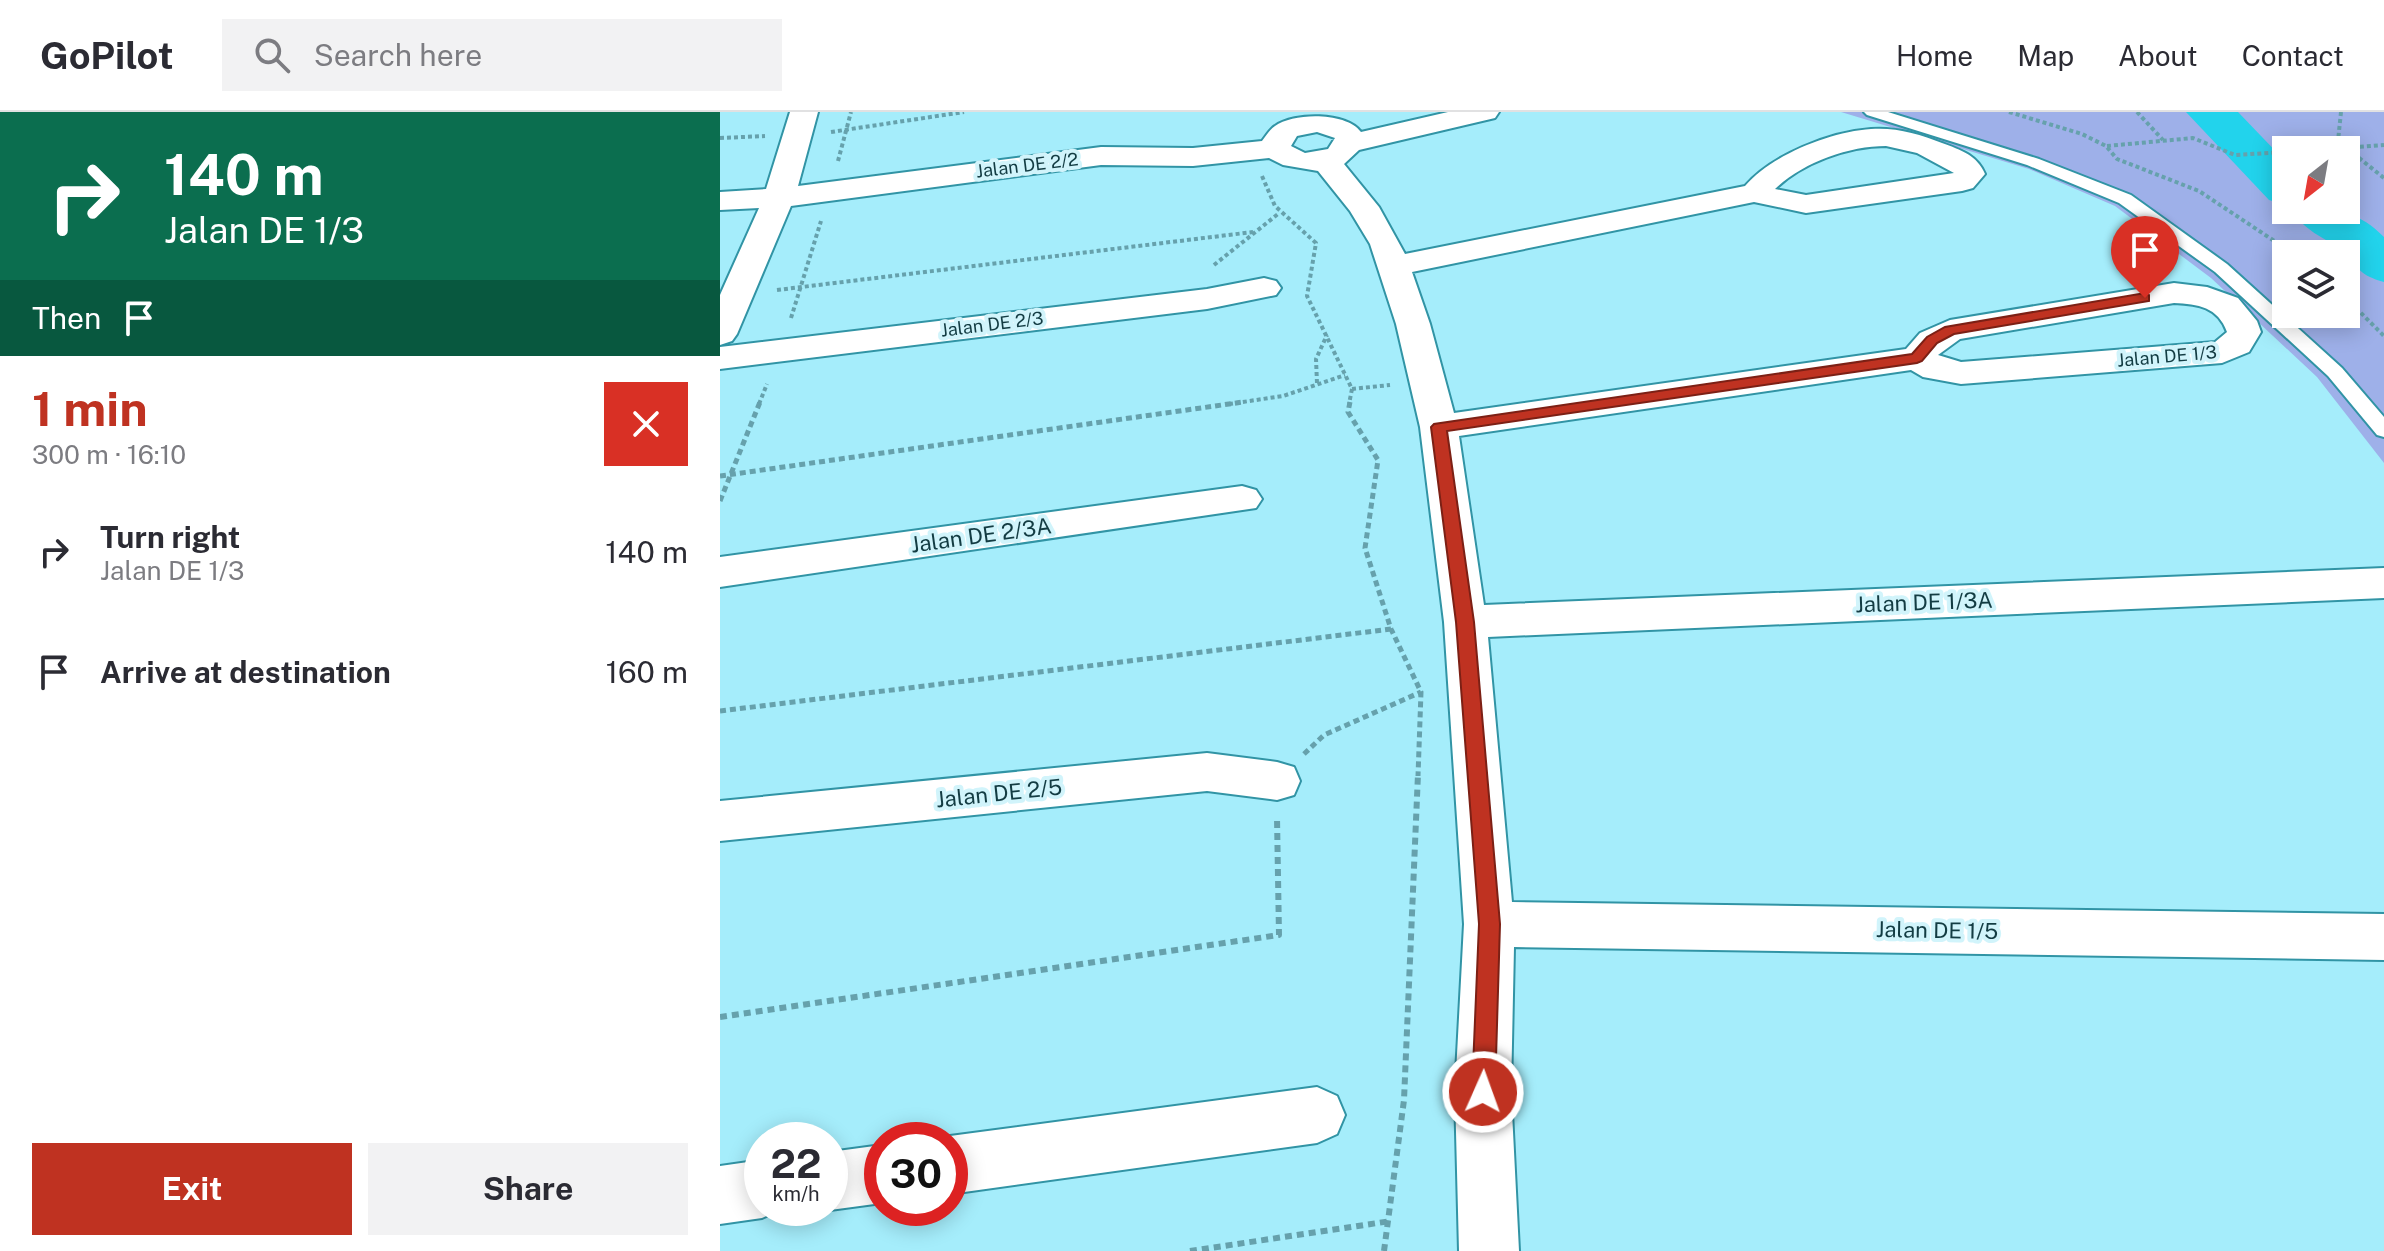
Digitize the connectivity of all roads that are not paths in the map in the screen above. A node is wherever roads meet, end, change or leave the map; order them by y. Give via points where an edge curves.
1 (1260, 112) edge
2 (1485, 112) edge
3 (1872, 112) edge
4 (801, 123) edge
5 (1337, 137) edge
6 (1271, 145) junction
7 (1755, 193) junction
8 (779, 198) junction
9 (720, 201) edge
10 (1394, 266) junction
11 (1264, 288) dead end
12 (720, 334) edge
13 (720, 358) edge
14 (1917, 358) junction
15 (1439, 427) junction
16 (2384, 430) edge
17 (1242, 499) dead end
18 (720, 572) edge
19 (2384, 583) edge
20 (1465, 622) junction
21 (1277, 781) road end
22 (720, 821) edge
23 (1489, 924) junction
24 (2384, 937) edge
25 (1317, 1115) dead end
26 (968, 1163) edge
27 (744, 1192) edge
28 (720, 1195) edge
29 (1489, 1251) edge

1 - 6 street
2 - 5 street
3 - 16 lane via 2033,162 2125,199 2221,268 2335,372
4 - 8 street
5 - 6 street, Jalan DE 2/2 via 1330,125 1308,124
5 - 10 street via 1363,207
6 - 8 street, Jalan DE 2/2 via 1193,157 1086,158
7 - 7 street via 1785,164 1876,137 1943,152 1966,165 1970,174 1962,182 1806,204
7 - 10 street
8 - 9 street, Jalan DE 2/2
8 - 12 street
10 - 15 street
11 - 13 street, Jalan DE 2/3
14 - 14 street, Jalan DE 1/3 via 1932,340 1950,330 2174,293 2205,294 2230,307 2241,318 2244,332 2237,344 2222,352 1961,373 1936,369
14 - 15 street, Jalan DE 1/3
15 - 20 street
17 - 18 street, Jalan DE 2/3A
19 - 20 street, Jalan DE 1/3A
20 - 23 street
21 - 22 street, Jalan DE 2/5 via 1207,772
23 - 24 street, Jalan DE 1/5
23 - 29 street via 1483,1092
25 - 26 street
27 - 28 street

